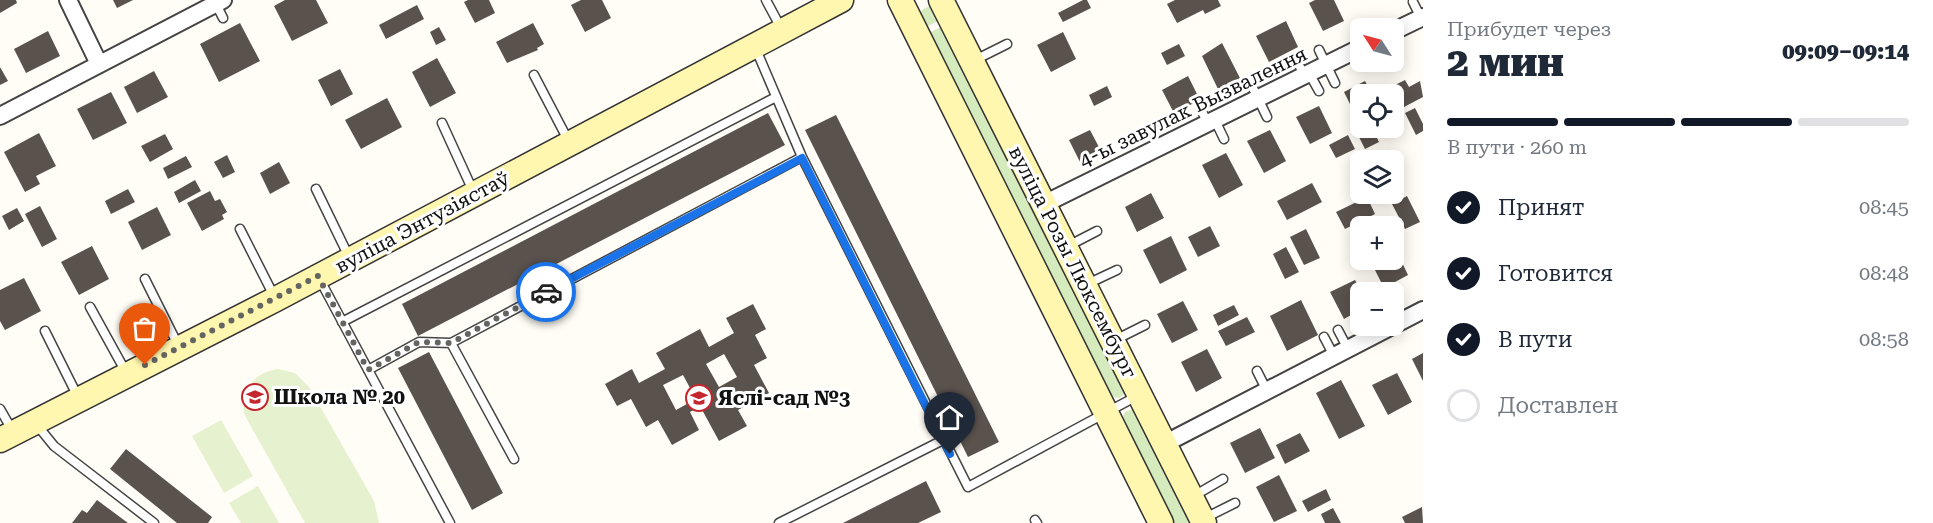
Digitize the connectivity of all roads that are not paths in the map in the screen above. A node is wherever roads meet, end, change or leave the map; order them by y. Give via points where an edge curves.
1 (68, 0) edge
2 (766, 0) edge
3 (900, 0) edge
4 (941, 0) edge
5 (831, 2) edge
6 (1413, 2) dead end
7 (220, 7) edge
8 (1422, 17) edge
9 (1404, 26) edge
10 (783, 31) junction
11 (1007, 44) dead end
12 (755, 46) junction
13 (1350, 50) edge
14 (1322, 57) junction
15 (972, 62) junction
16 (99, 64) junction
17 (1304, 70) junction
18 (534, 75) dead end
19 (1335, 83) dead end
20 (1319, 91) dead end
21 (1254, 92) junction
22 (776, 97) junction
23 (0, 116) edge
24 (1267, 117) dead end
25 (1208, 118) junction
26 (442, 123) dead end
27 (1224, 139) dead end
28 (570, 143) junction
29 (802, 158) junction
30 (316, 189) dead end
31 (474, 193) junction
32 (1044, 204) junction
33 (240, 229) dead end
34 (1098, 231) dead end
35 (1065, 247) junction
36 (351, 259) junction
37 (1117, 270) dead end
38 (318, 276) junction
39 (144, 279) dead end
40 (1085, 285) junction
41 (276, 299) junction
42 (90, 307) dead end
43 (1423, 310) edge
44 (1404, 316) edge
45 (342, 322) junction
46 (1145, 325) dead end
47 (1338, 330) dead end
48 (45, 331) dead end
49 (1368, 336) edge
50 (1324, 337) dead end
51 (1113, 341) junction
52 (451, 343) junction
53 (179, 347) junction
54 (1341, 353) junction
55 (368, 370) junction
56 (1257, 371) dead end
57 (128, 374) junction
58 (1267, 391) junction
59 (1140, 395) junction
60 (79, 399) junction
61 (0, 409) edge
62 (1106, 412) junction
63 (16, 432) edge
64 (943, 440) junction
65 (1164, 444) junction
66 (514, 459) dead end
67 (1223, 479) dead end
68 (1191, 497) junction
69 (1235, 503) dead end
70 (1203, 521) edge
71 (154, 523) edge
72 (450, 523) edge
73 (779, 523) edge
74 (1161, 523) edge

1 - 16 street
2 - 10 lane
3 - 62 main road, вуліца Розы Люксембург
4 - 15 main road, вуліца Розы Люксембург
5 - 10 main road, вуліца Энтузіястаў
6 - 8 lane
7 - 16 street
8 - 9 street
10 - 12 main road, вуліца Энтузіястаў
11 - 15 lane
12 - 22 lane
12 - 28 main road, вуліца Энтузіястаў
13 - 14 street, 4-ы завулак Вызвалення
14 - 17 street, 4-ы завулак Вызвалення
14 - 19 lane
15 - 32 main road, вуліца Розы Люксембург
16 - 23 street
17 - 20 lane
17 - 21 street, 4-ы завулак Вызвалення
18 - 28 lane
21 - 24 lane
21 - 25 street, 4-ы завулак Вызвалення
22 - 29 lane
22 - 45 lane
25 - 27 lane
25 - 32 street, 4-ы завулак Вызвалення
26 - 31 lane
28 - 31 main road, вуліца Энтузіястаў
29 - 52 lane
29 - 64 lane
30 - 36 lane
31 - 36 main road, вуліца Энтузіястаў
32 - 35 main road, вуліца Розы Люксембург
33 - 41 lane
34 - 35 lane
35 - 40 main road, вуліца Розы Люксембург
36 - 38 main road, вуліца Энтузіястаў
37 - 40 lane
38 - 41 main road, вуліца Энтузіястаў
38 - 45 lane
39 - 53 lane
40 - 51 main road, вуліца Розы Люксембург
41 - 53 main road, вуліца Энтузіястаў
42 - 57 lane
43 - 44 street
45 - 55 lane
46 - 51 lane
47 - 54 lane
48 - 60 lane
49 - 54 street
50 - 54 lane
51 - 59 main road, вуліца Розы Люксембург
52 - 55 lane via 419,342
52 - 66 lane
53 - 57 main road, вуліца Энтузіястаў
54 - 58 street
55 - 72 lane
56 - 58 lane
57 - 60 main road, вуліца Энтузіястаў
58 - 65 street
59 - 62 lane
59 - 65 main road, вуліца Розы Люксембург
60 - 63 main road, вуліца Энтузіястаў
61 - 63 lane
62 - 64 lane via 968,487
62 - 74 main road, вуліца Розы Люксембург
63 - 71 lane via 54,446
64 - 73 lane
65 - 68 main road, вуліца Розы Люксембург
67 - 68 lane
68 - 70 main road, вуліца Розы Люксембург
69 - 70 lane

